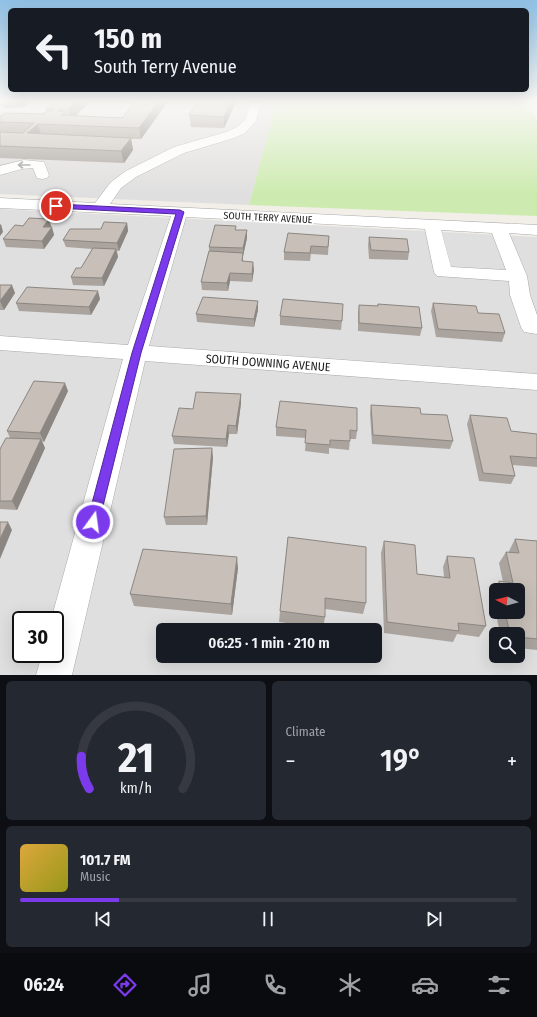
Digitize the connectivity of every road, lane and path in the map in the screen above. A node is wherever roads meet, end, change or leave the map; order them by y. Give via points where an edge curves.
1 (238, 132) edge
2 (0, 171) edge
3 (42, 175) dead end
4 (0, 203) edge
5 (99, 208) junction
6 (180, 212) junction
7 (432, 224) junction
8 (498, 228) junction
9 (537, 230) edge
10 (525, 289) edge
11 (537, 327) edge
12 (0, 343) edge
13 (136, 353) junction
14 (537, 382) edge
15 (54, 675) edge

1 - 5 street via 184,148 131,174 116,185
3 -> 2 street via 39,166 35,165 14,165
4 - 5 street, SOUTH TERRY AVENUE
5 - 6 street, SOUTH TERRY AVENUE
6 - 7 street, SOUTH TERRY AVENUE
6 - 13 street
7 - 8 street, SOUTH TERRY AVENUE
7 - 10 street via 443,272
8 - 9 street, SOUTH TERRY AVENUE
8 - 10 street
10 - 11 street via 531,326
12 - 13 street, SOUTH DOWNING AVENUE
13 - 14 street, SOUTH DOWNING AVENUE
13 - 15 street

